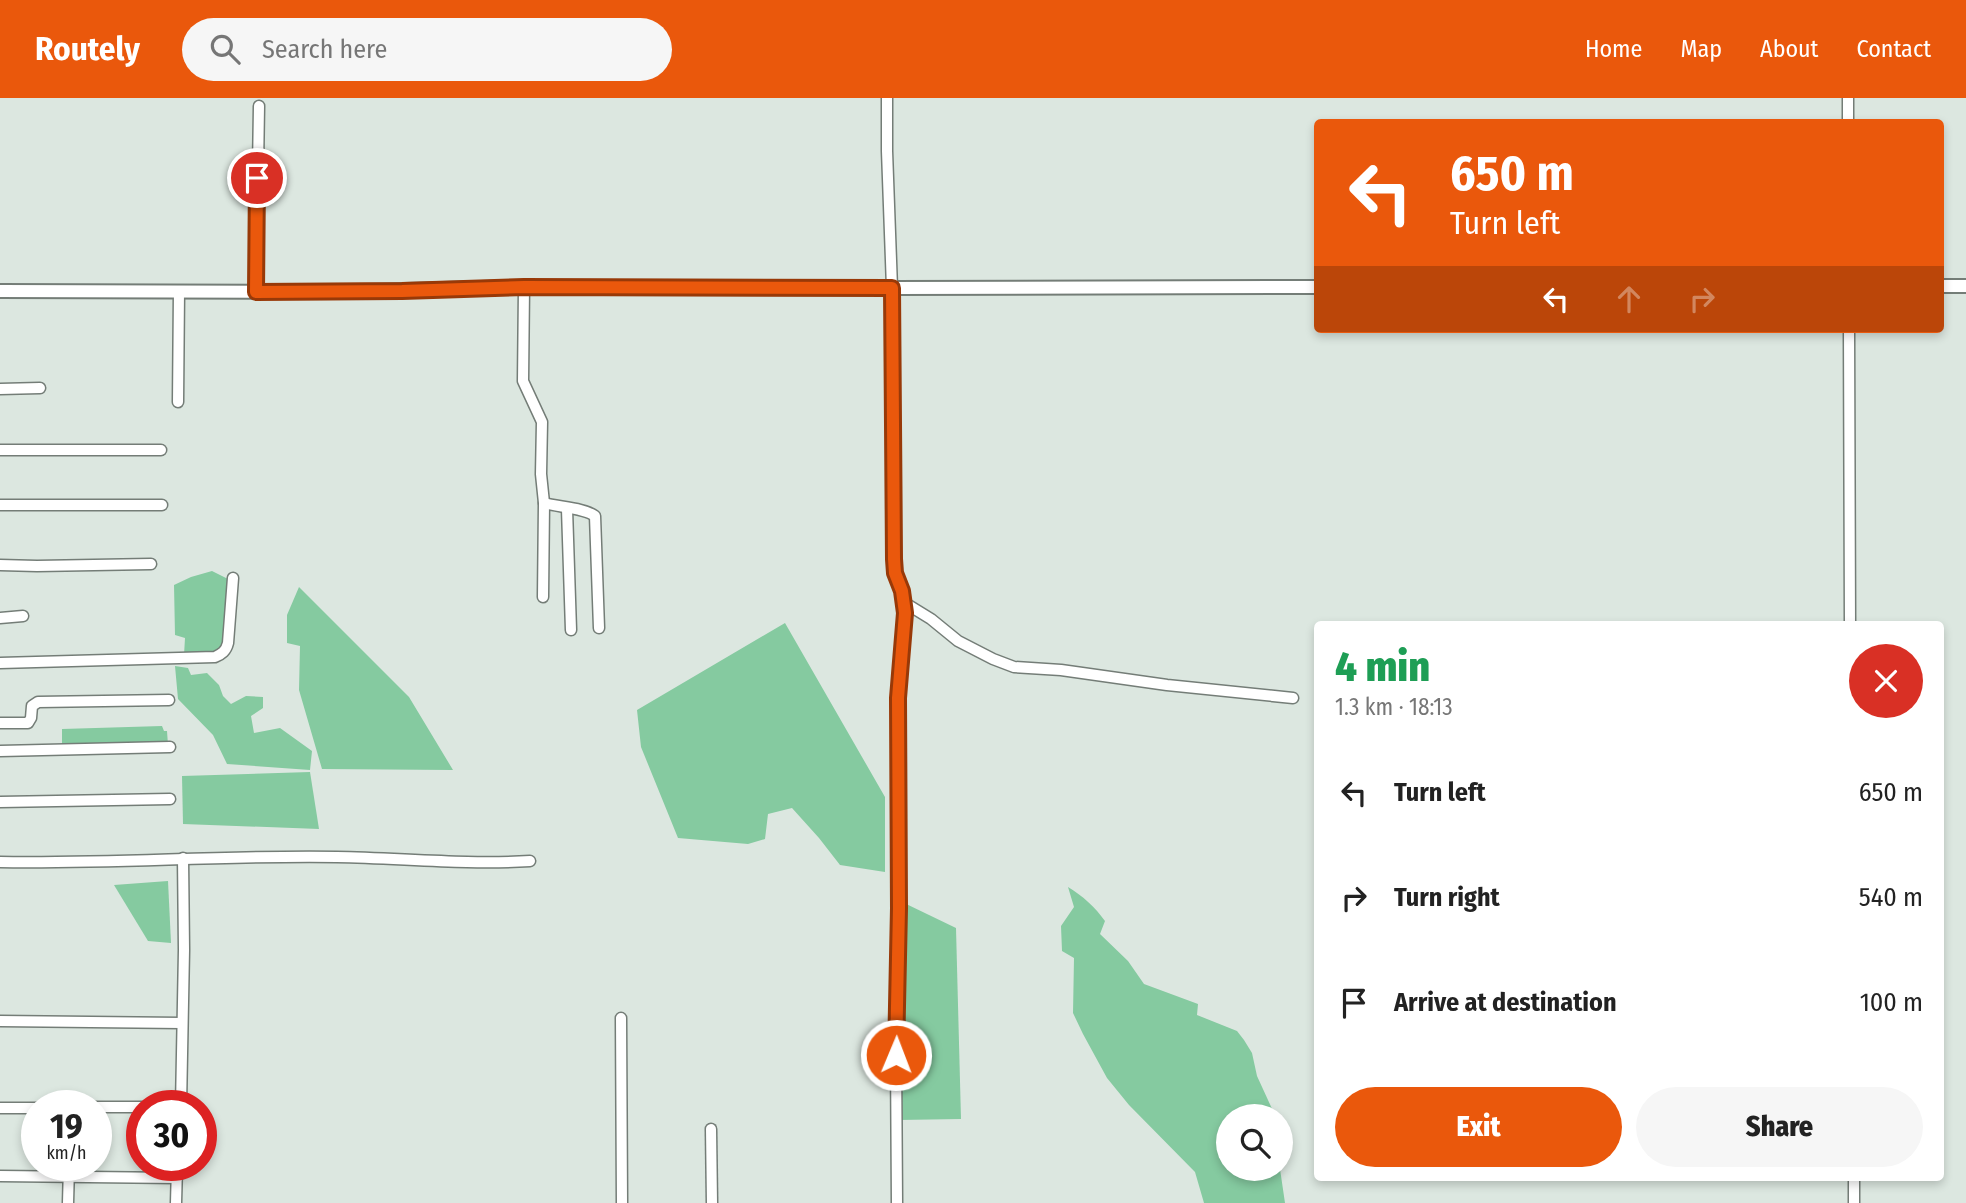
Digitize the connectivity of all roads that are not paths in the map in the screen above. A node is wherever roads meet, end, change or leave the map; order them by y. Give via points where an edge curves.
1 (887, 98) edge
2 (1848, 98) edge
3 (259, 106) dead end
4 (1848, 119) edge
5 (1944, 286) edge
6 (1966, 286) edge
7 (524, 287) junction
8 (1314, 287) edge
9 (892, 288) junction
10 (0, 291) edge
11 (179, 291) junction
12 (256, 292) junction
13 (1849, 333) edge
14 (40, 388) dead end
15 (0, 389) edge
16 (178, 402) dead end
17 (0, 450) edge
18 (161, 450) dead end
19 (544, 503) junction
20 (0, 505) edge
21 (162, 505) dead end
22 (567, 509) junction
23 (151, 564) dead end
24 (0, 565) edge
25 (233, 578) dead end
26 (543, 597) dead end
27 (905, 603) junction
28 (23, 616) dead end
29 (0, 618) edge
30 (1850, 621) edge
31 (599, 628) dead end
32 (571, 630) dead end
33 (0, 663) edge
34 (1293, 698) dead end
35 (169, 700) dead end
36 (0, 723) edge
37 (170, 747) dead end
38 (0, 751) edge
39 (170, 799) dead end
40 (0, 802) edge
41 (183, 858) junction
42 (530, 861) dead end
43 (0, 862) edge
44 (621, 1018) dead end
45 (0, 1021) edge
46 (182, 1023) junction
47 (181, 1090) edge
48 (0, 1108) edge
49 (21, 1108) edge
50 (711, 1129) dead end
51 (0, 1177) edge
52 (21, 1177) edge
53 (69, 1181) edge
54 (177, 1181) edge
55 (1854, 1181) edge
56 (68, 1203) edge
57 (176, 1203) edge
58 (622, 1203) edge
59 (712, 1203) edge
60 (897, 1203) edge
61 (1854, 1203) edge

1 - 9 street
2 - 4 street
3 - 12 street
5 - 6 street
7 - 9 street
7 - 12 street
7 - 19 street via 523,381 542,422
8 - 9 street
9 - 27 street via 894,559
10 - 11 street
11 - 12 street
11 - 16 street
13 - 30 street
14 - 15 street
17 - 18 street
19 - 22 street
19 - 26 street
20 - 21 street
22 - 31 street via 595,516
22 - 32 street
23 - 24 street
25 - 33 street via 228,643 215,657
27 - 34 street via 958,641 1014,667
27 - 60 street via 897,757
28 - 29 street
35 - 36 street via 38,702 32,706 29,723
37 - 38 street
39 - 40 street
41 - 42 street
41 - 43 street
41 - 46 street
44 - 58 street
45 - 46 street
46 - 47 street
48 - 49 street
50 - 59 street
51 - 52 street
53 - 56 street
54 - 57 street
55 - 61 street

